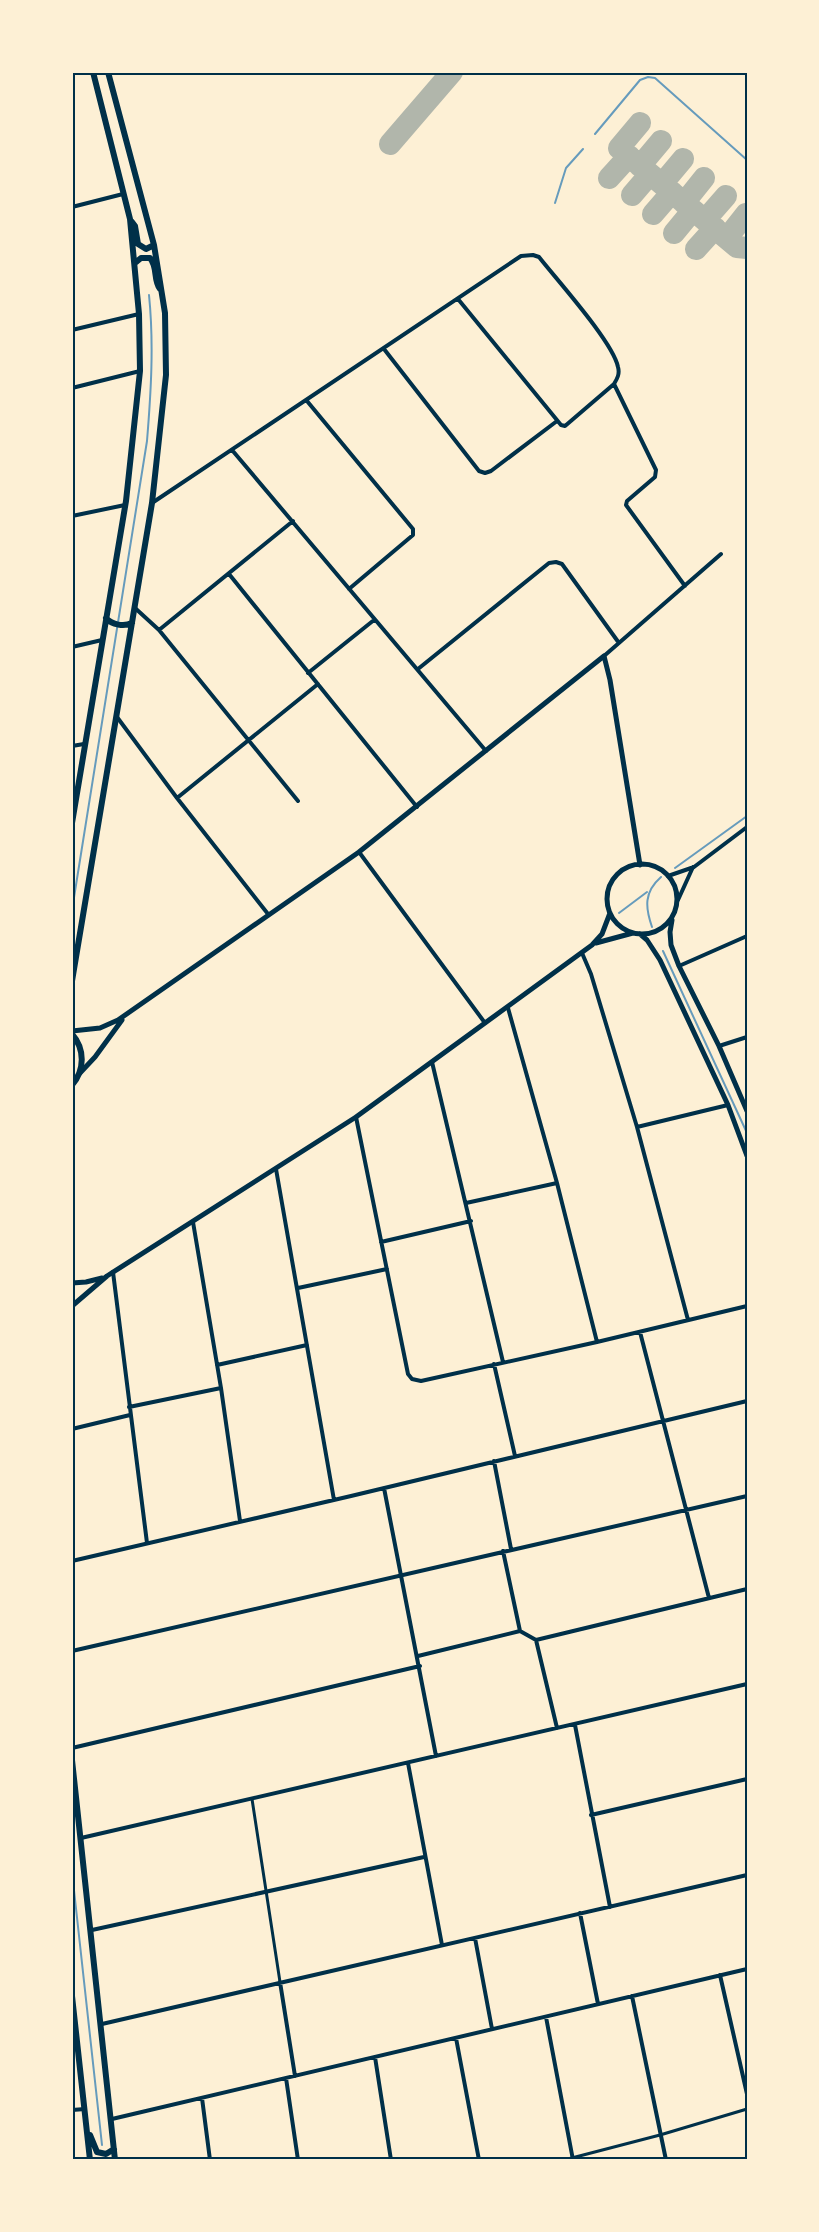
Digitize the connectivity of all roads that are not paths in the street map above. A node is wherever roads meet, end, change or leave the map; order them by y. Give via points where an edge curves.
1 (93, 72) edge
2 (108, 72) edge
3 (124, 194) junction
4 (72, 207) edge
5 (130, 219) junction
6 (154, 245) junction
7 (135, 263) junction
8 (162, 292) junction
9 (458, 299) junction
10 (139, 314) junction
11 (72, 330) edge
12 (384, 349) junction
13 (140, 371) junction
14 (614, 384) junction
15 (72, 388) edge
16 (307, 401) junction
17 (557, 421) junction
18 (232, 450) junction
19 (152, 503) junction
20 (125, 505) junction
21 (72, 516) edge
22 (293, 521) junction
23 (722, 554) dead end
24 (229, 574) junction
25 (685, 586) junction
26 (349, 589) junction
27 (134, 607) junction
28 (109, 620) junction
29 (374, 620) junction
30 (129, 624) junction
31 (159, 630) junction
32 (102, 640) junction
33 (619, 644) junction
34 (72, 647) edge
35 (604, 657) junction
36 (418, 669) junction
37 (308, 673) junction
38 (318, 684) junction
39 (116, 716) junction
40 (249, 741) junction
41 (84, 744) junction
42 (72, 746) edge
43 (486, 751) junction
44 (177, 798) junction
45 (298, 801) dead end
46 (417, 807) junction
47 (72, 823) edge
48 (747, 827) edge
49 (359, 852) junction
50 (640, 865) junction
51 (694, 867) junction
52 (668, 876) junction
53 (678, 900) junction
54 (610, 913) junction
55 (268, 914) junction
56 (673, 918) junction
57 (633, 933) junction
58 (640, 934) junction
59 (747, 936) edge
60 (592, 945) junction
61 (582, 953) junction
62 (679, 966) junction
63 (72, 981) edge
64 (508, 1008) junction
65 (126, 1013) junction
66 (485, 1024) junction
67 (72, 1033) edge
68 (747, 1037) edge
69 (718, 1046) junction
70 (432, 1062) junction
71 (78, 1075) junction
72 (72, 1085) edge
73 (72, 1090) edge
74 (728, 1105) junction
75 (747, 1110) edge
76 (356, 1117) junction
77 (637, 1127) junction
78 (744, 1138) edge
79 (747, 1156) edge
80 (276, 1169) junction
81 (557, 1183) junction
82 (466, 1203) junction
83 (471, 1221) junction
84 (193, 1222) junction
85 (381, 1242) junction
86 (387, 1269) junction
87 (113, 1272) junction
88 (107, 1276) junction
89 (72, 1282) edge
90 (298, 1288) junction
91 (72, 1306) edge
92 (747, 1306) edge
93 (688, 1320) junction
94 (640, 1332) junction
95 (597, 1342) junction
96 (307, 1345) junction
97 (502, 1362) junction
98 (494, 1364) junction
99 (217, 1365) junction
100 (222, 1388) junction
101 (747, 1401) edge
102 (129, 1407) junction
103 (130, 1415) junction
104 (662, 1422) junction
105 (72, 1429) edge
106 (515, 1456) junction
107 (494, 1461) junction
108 (384, 1488) junction
109 (747, 1496) edge
110 (334, 1500) junction
111 (686, 1510) junction
112 (240, 1521) junction
113 (147, 1543) junction
114 (511, 1550) junction
115 (503, 1551) junction
116 (72, 1561) edge
117 (400, 1577) junction
118 (747, 1589) edge
119 (709, 1598) junction
120 (520, 1631) junction
121 (536, 1640) junction
122 (72, 1650) edge
123 (418, 1656) junction
124 (420, 1666) junction
125 (747, 1684) edge
126 (575, 1724) junction
127 (557, 1728) junction
128 (72, 1748) edge
129 (436, 1756) junction
130 (72, 1760) edge
131 (408, 1763) junction
132 (747, 1779) edge
133 (252, 1799) junction
134 (591, 1815) junction
135 (81, 1838) junction
136 (424, 1857) junction
137 (747, 1875) edge
138 (266, 1891) junction
139 (609, 1906) junction
140 (579, 1914) junction
141 (92, 1930) junction
142 (475, 1938) junction
143 (442, 1945) junction
144 (747, 1969) edge
145 (720, 1975) junction
146 (280, 1982) junction
147 (72, 1996) edge
148 (632, 1996) junction
149 (598, 2004) junction
150 (546, 2016) junction
151 (102, 2024) junction
152 (492, 2029) junction
153 (74, 2031) edge
154 (456, 2038) junction
155 (375, 2057) junction
156 (295, 2076) junction
157 (286, 2078) junction
158 (747, 2094) edge
159 (202, 2098) junction
160 (85, 2109) junction
161 (747, 2109) edge
162 (72, 2110) edge
163 (112, 2119) junction
164 (87, 2126) junction
165 (660, 2135) junction
166 (114, 2149) junction
167 (572, 2159) edge
168 (90, 2160) edge
169 (116, 2160) edge
170 (210, 2160) edge
171 (298, 2160) edge
172 (390, 2160) edge
173 (478, 2160) edge
174 (564, 2160) edge
175 (666, 2160) edge

1 - 3 main road
2 - 6 main road
3 - 4 street
3 - 5 main road
5 - 6 main road via 138,244 146,249
5 - 7 main road
6 - 8 main road
7 - 8 main road via 150,258
7 - 10 main road
8 - 19 main road via 166,375
9 - 12 street
9 - 14 street via 517,259 527,255 539,257 618,364
9 - 17 street
10 - 11 street
10 - 13 main road
12 - 16 street
12 - 17 street via 479,471 491,471
13 - 15 street
13 - 20 main road
14 - 17 street via 565,426
14 - 25 street via 656,470 653,479 627,501 628,508
16 - 18 street
16 - 26 street via 413,529 413,535
18 - 19 street
18 - 22 street
19 - 27 main road
20 - 21 street
20 - 28 main road
22 - 24 street
22 - 26 street
23 - 25 street
24 - 31 street
24 - 37 street
25 - 33 street
26 - 29 street
27 - 30 main road
27 - 31 street
28 - 30 main road
28 - 32 main road
29 - 36 street
29 - 37 street
30 - 39 main road
31 - 40 street
32 - 34 street
32 - 41 main road
33 - 35 street
33 - 36 street via 562,564 556,562 549,563
35 - 43 street
35 - 50 street
36 - 43 street
37 - 38 street
38 - 40 street
38 - 46 street
39 - 44 street
39 - 63 main road
40 - 44 street
40 - 45 street
41 - 42 street
41 - 47 main road
43 - 46 street
44 - 55 street
46 - 49 street
48 - 51 street
49 - 55 street
49 - 66 street
50 - 52 street via 655,867
50 - 54 street via 629,867 612,881 607,902
51 - 52 street
51 - 53 street
52 - 53 street
53 - 56 street
54 - 57 street
54 - 60 street via 602,934
55 - 65 street
56 - 58 street via 658,930
56 - 62 street via 671,945
57 - 58 street
57 - 60 street
58 - 74 street via 660,960
59 - 62 street
60 - 61 street
61 - 64 street
61 - 77 street
62 - 69 street
64 - 66 street
64 - 81 street
65 - 67 street via 110,1025
65 - 71 street
66 - 70 street
67 - 71 main road via 81,1050
68 - 69 street
69 - 75 street
70 - 76 street
70 - 82 street
71 - 72 main road
71 - 73 main road
74 - 77 street
74 - 78 street
76 - 80 street
76 - 85 street
77 - 93 street
78 - 79 street
80 - 84 street
80 - 90 street
81 - 82 street
81 - 95 street
82 - 83 street
83 - 85 street
83 - 97 street
84 - 87 street
84 - 99 street
85 - 86 street
86 - 90 street
86 - 98 street via 412,1379 421,1381
87 - 88 street
87 - 102 street
88 - 89 street
88 - 91 street
90 - 96 street
92 - 93 street
93 - 94 street
94 - 95 street
94 - 104 street
95 - 97 street
96 - 99 street
96 - 110 street
97 - 98 street
98 - 106 street
99 - 100 street
100 - 102 street
100 - 112 street
101 - 104 street
102 - 103 street
103 - 105 street
103 - 113 street
104 - 106 street
104 - 111 street
106 - 107 street
107 - 108 street
107 - 114 street
108 - 110 street
108 - 117 street
109 - 111 street
110 - 112 street
111 - 114 street
111 - 119 street
112 - 113 street
113 - 116 street
114 - 115 street
115 - 117 street
115 - 120 street
117 - 122 street
117 - 123 street
118 - 119 street
119 - 121 street
120 - 121 street
120 - 123 street
121 - 127 street
123 - 124 street
124 - 128 street
124 - 129 street
125 - 126 street
126 - 127 street
126 - 134 street
127 - 129 street
129 - 131 street
130 - 135 main road
131 - 133 street
131 - 136 street
132 - 134 street
133 - 135 street
133 - 138 street
134 - 139 street
135 - 141 main road
136 - 138 street
136 - 143 street
137 - 139 street
138 - 141 street
138 - 146 street
139 - 140 street
140 - 142 street
140 - 149 street
141 - 151 main road
142 - 143 street
142 - 152 street
143 - 146 street
144 - 145 street
145 - 148 street
145 - 158 street
146 - 151 street
146 - 156 street
147 - 153 main road
148 - 149 street
148 - 165 street
149 - 150 street
150 - 152 street
150 - 167 street
151 - 163 main road
152 - 154 street
153 - 160 main road
154 - 155 street
154 - 173 street
155 - 156 street
155 - 172 street
156 - 157 street
157 - 159 street
157 - 171 street
159 - 163 street
159 - 170 street
160 - 162 street
160 - 164 main road
161 - 165 street
163 - 166 main road
164 - 166 main road via 97,2152 106,2154
164 - 168 main road
165 - 167 street
165 - 175 street
166 - 169 main road
167 - 174 street

